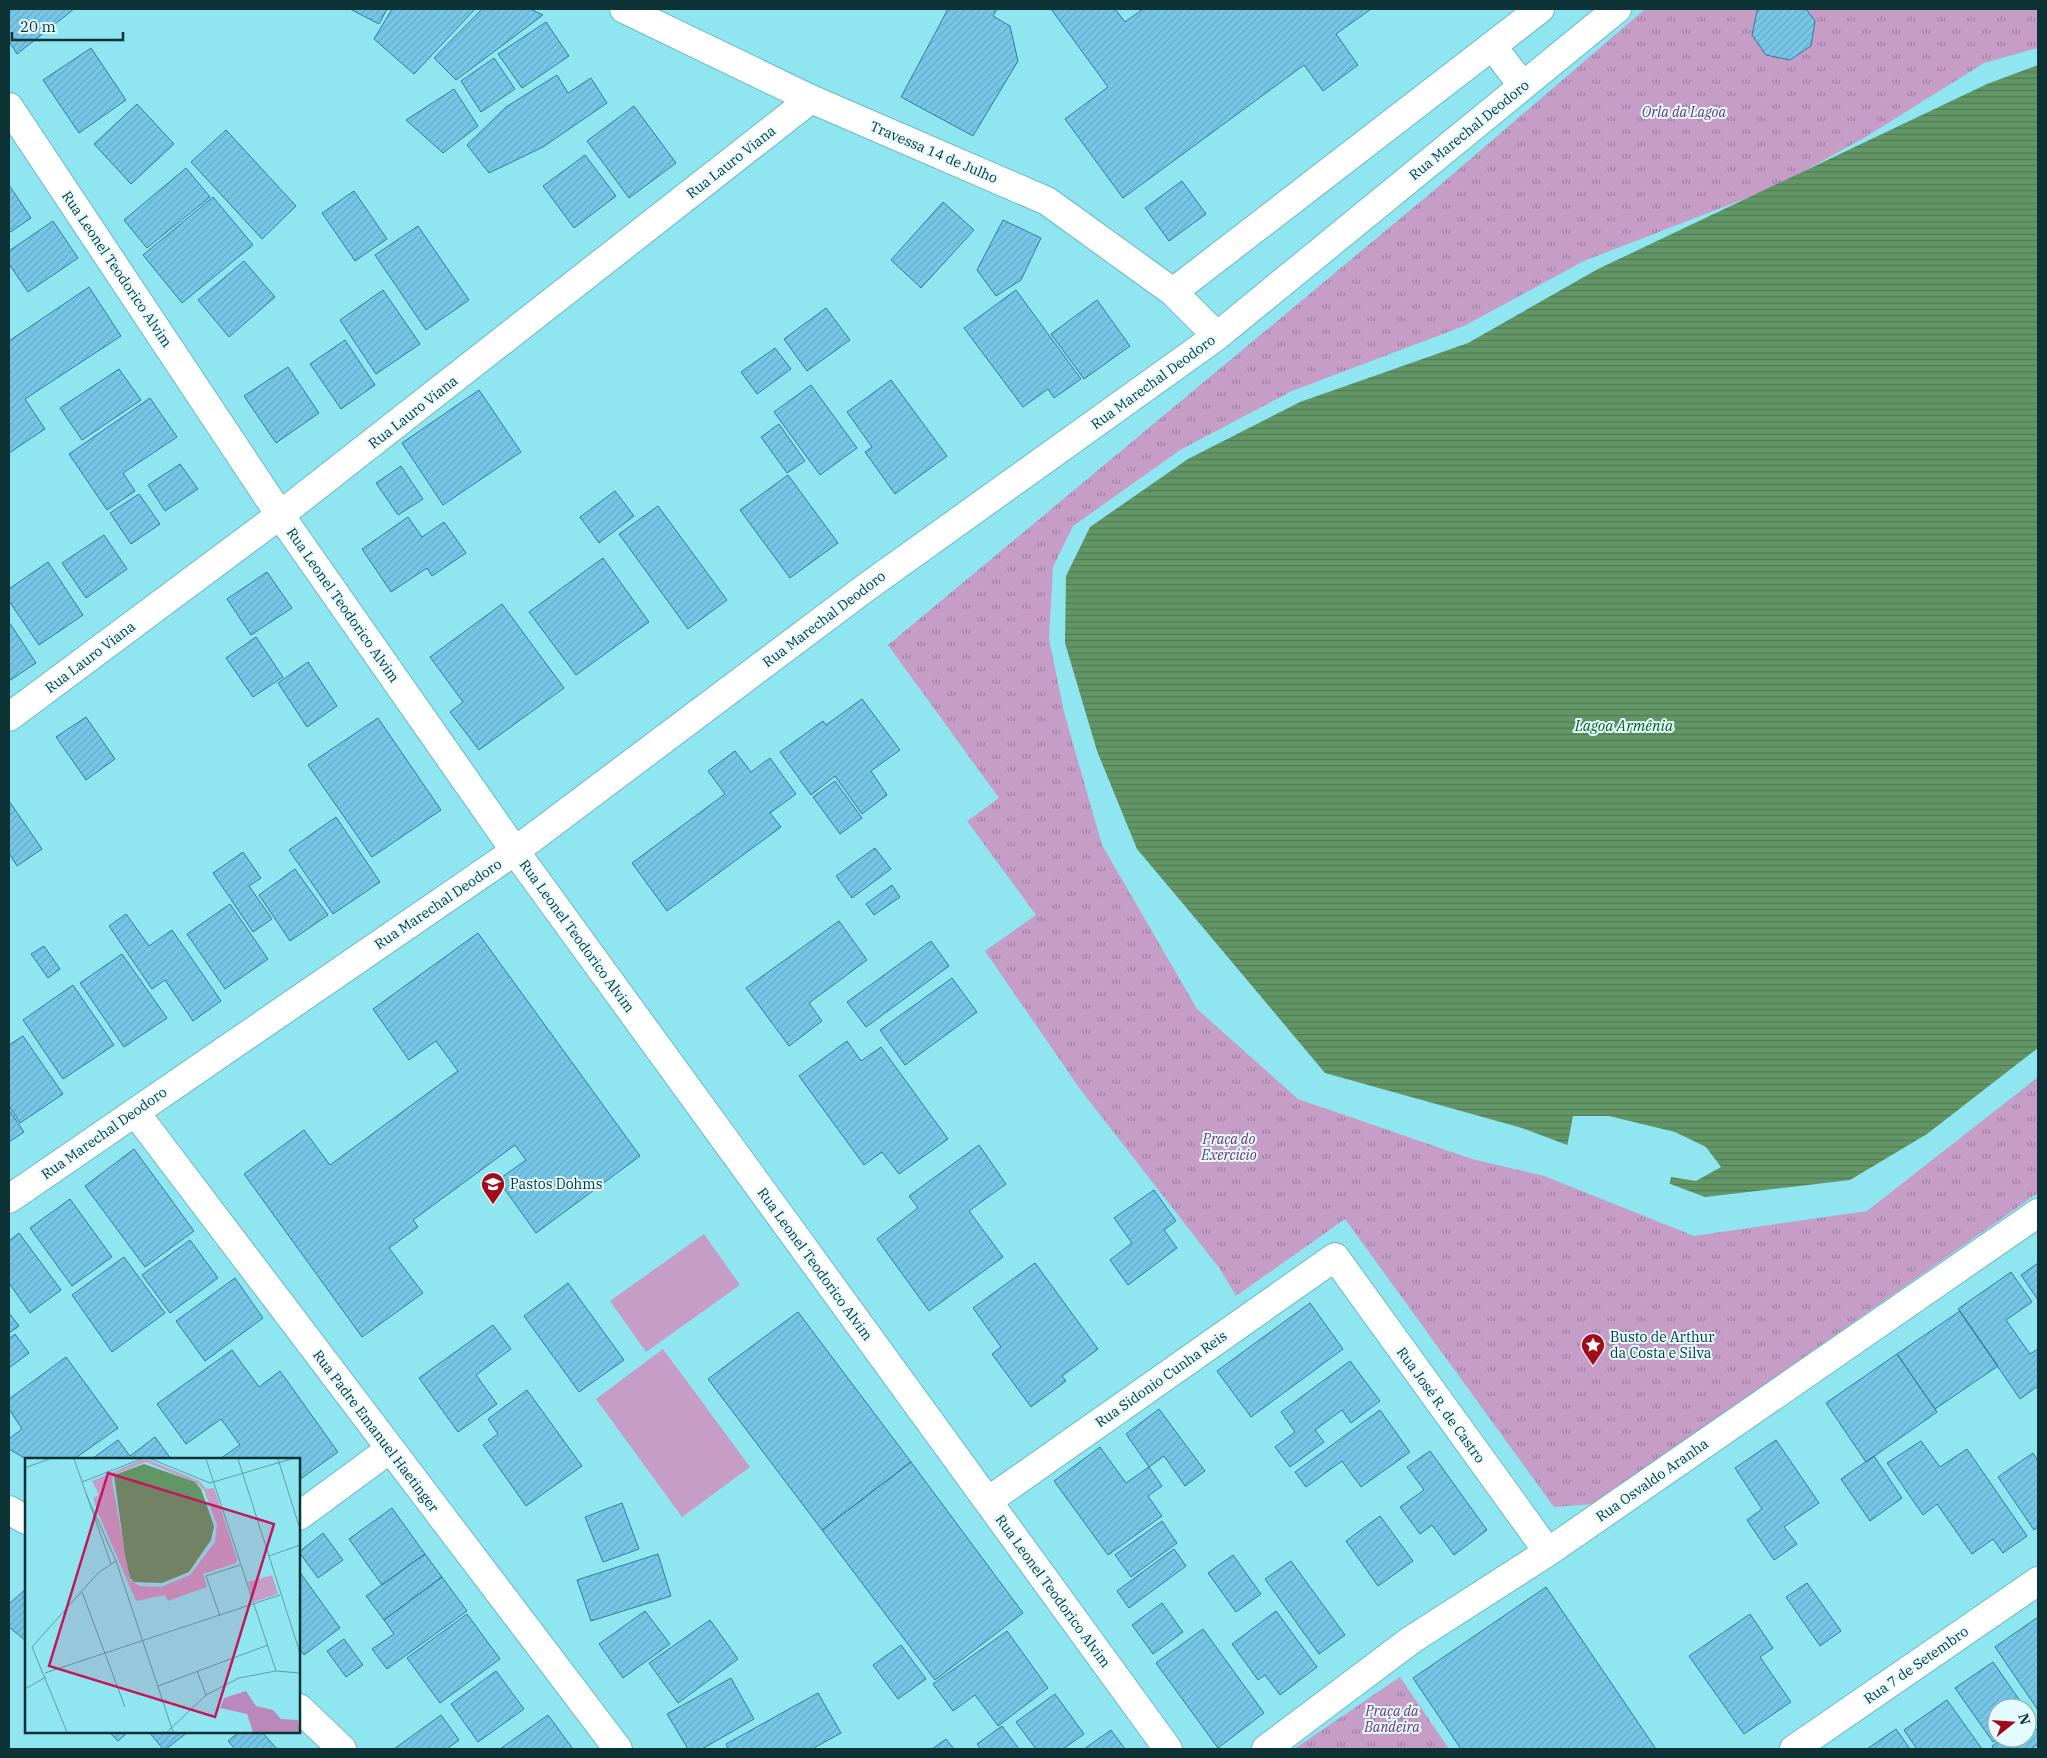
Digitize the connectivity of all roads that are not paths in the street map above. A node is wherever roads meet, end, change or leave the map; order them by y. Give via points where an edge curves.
1 (624, 9) edge
2 (1540, 9) edge
3 (1617, 9) edge
4 (1492, 46) junction
5 (1523, 86) junction
6 (811, 100) junction
7 (9, 107) edge
8 (1173, 292) junction
9 (1218, 336) junction
10 (280, 515) junction
11 (9, 717) edge
12 (515, 851) junction
13 (135, 1112) junction
14 (9, 1199) edge
15 (2038, 1213) edge
16 (1335, 1257) joint
17 (390, 1449) junction
18 (988, 1501) junction
19 (9, 1510) edge
20 (300, 1515) edge
21 (25, 1519) edge
22 (1548, 1552) junction
23 (2038, 1581) edge
24 (300, 1709) edge
25 (342, 1749) edge
26 (618, 1749) edge
27 (1168, 1749) edge
28 (1266, 1749) edge
29 (1794, 1749) edge

1 - 6 street, Travessa 14 de Julho
2 - 4 street
3 - 5 street, Rua Marechal Deodoro
4 - 5 street
4 - 8 street
5 - 9 street, Rua Marechal Deodoro
6 - 8 street, Travessa 14 de Julho via 1047,201
6 - 10 street, Rua Lauro Viana
7 - 10 street, Rua Leonel Teodorico Alvim
8 - 9 street, Travessa 14 de Julho
9 - 12 street, Rua Marechal Deodoro via 868,586
10 - 11 street, Rua Lauro Viana
10 - 12 street, Rua Leonel Teodorico Alvim
12 - 13 street, Rua Marechal Deodoro
12 - 18 street, Rua Leonel Teodorico Alvim
13 - 14 street, Rua Marechal Deodoro
13 - 17 street, Rua Padre Emanuel Haetinger
15 - 22 street, Rua Osvaldo Aranha
16 - 18 street, Rua Sidonio Cunha Reis
16 - 22 street, Rua José R. de Castro
17 - 20 street
17 - 26 street, Rua Padre Emanuel Haetinger
18 - 27 street, Rua Leonel Teodorico Alvim
19 - 21 street
22 - 28 street, Rua Osvaldo Aranha via 1411,1640
23 - 29 street, Rua 7 de Setembro
24 - 25 street

